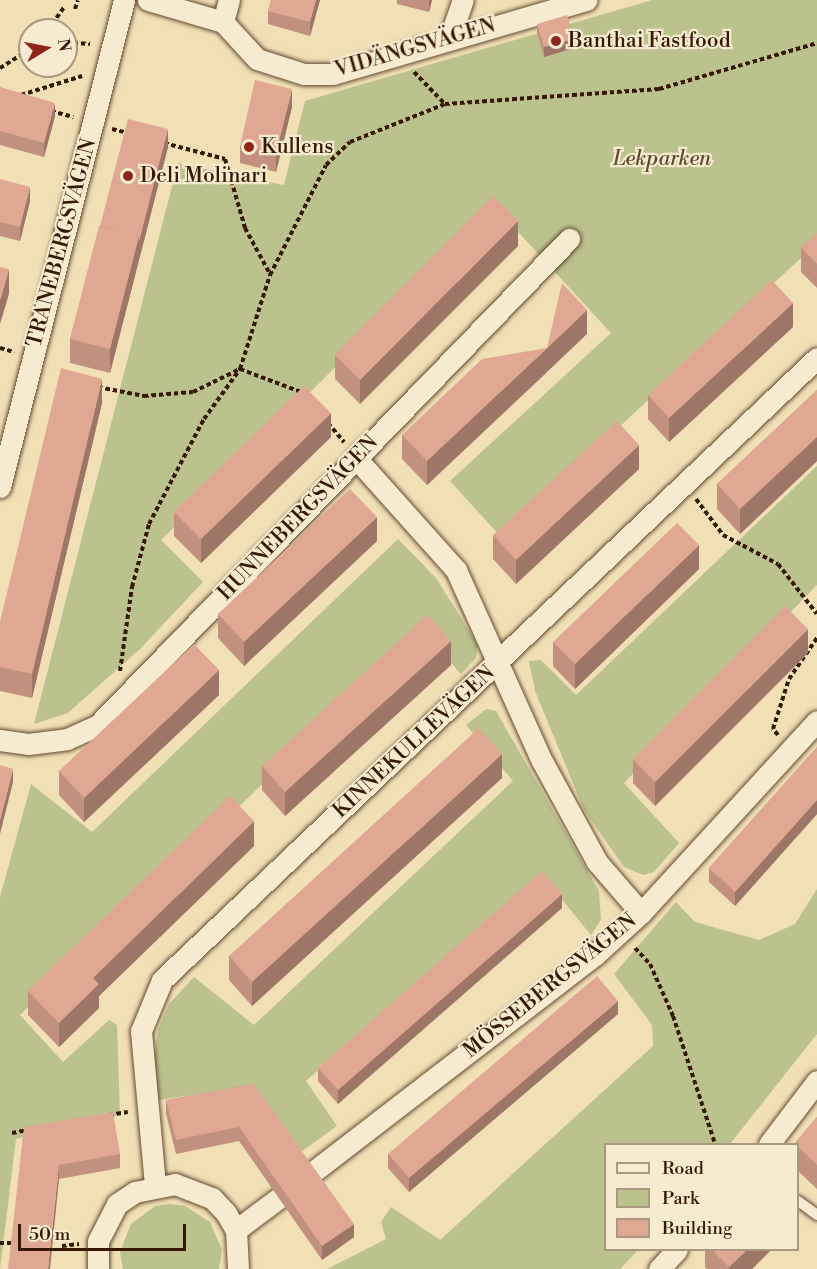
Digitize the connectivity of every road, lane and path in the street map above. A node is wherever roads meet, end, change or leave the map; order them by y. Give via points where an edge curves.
1 (78, 0) edge
2 (124, 0) edge
3 (148, 0) edge
4 (229, 0) edge
5 (463, 0) edge
6 (586, 0) edge
7 (64, 7) dead end
8 (75, 9) dead end
9 (56, 18) edge
10 (223, 22) junction
11 (450, 37) junction
12 (817, 43) edge
13 (78, 44) edge
14 (90, 44) dead end
15 (397, 54) junction
16 (18, 57) edge
17 (0, 68) edge
18 (82, 76) dead end
19 (8, 98) edge
20 (445, 104) junction
21 (225, 159) dead end
22 (569, 239) dead end
23 (270, 275) junction
24 (817, 358) edge
25 (240, 369) junction
26 (91, 386) edge
27 (305, 394) edge
28 (320, 412) edge
29 (356, 459) junction
30 (0, 483) edge
31 (684, 483) junction
32 (817, 614) edge
33 (817, 638) edge
34 (500, 661) junction
35 (116, 706) junction
36 (817, 721) edge
37 (0, 740) edge
38 (790, 750) junction
39 (641, 913) junction
40 (634, 947) dead end
41 (817, 1081) edge
42 (146, 1108) junction
43 (102, 1117) edge
44 (34, 1129) edge
45 (12, 1133) dead end
46 (715, 1143) edge
47 (770, 1143) edge
48 (309, 1174) edge
49 (155, 1185) junction
50 (279, 1198) edge
51 (799, 1202) edge
52 (817, 1215) edge
53 (236, 1230) junction
54 (0, 1243) edge
55 (11, 1243) edge
56 (98, 1269) edge
57 (238, 1269) edge

1 - 8 path
2 - 30 street, TRANEBERGSVÄGEN
3 - 10 street
4 - 10 street
5 - 11 street
6 - 11 street, VIDÄNGSVÄGEN
7 - 9 path
10 - 15 street, VIDÄNGSVÄGEN via 257,59 304,74 333,74
11 - 15 street, VIDÄNGSVÄGEN
12 - 20 path via 659,88
13 - 14 path
15 - 20 path
16 - 17 path
18 - 19 path
20 - 23 path via 382,125 350,142 326,165
21 - 23 path via 245,228
22 - 29 street, HUNNEBERGSVÄGEN
23 - 25 path
24 - 31 street, KINNEKULLEVÄGEN
25 - 26 path via 193,392 144,396
25 - 27 path
25 - 35 path via 204,419 149,524 132,587
28 - 29 path
29 - 34 street via 456,570
29 - 35 street, HUNNEBERGSVÄGEN
31 - 32 path via 723,535 778,564
31 - 34 street, KINNEKULLEVÄGEN
33 - 38 path via 789,679 773,729
34 - 39 street via 542,761 597,862
34 - 42 street, KINNEKULLEVÄGEN via 162,980 141,1031
35 - 37 street, HUNNEBERGSVÄGEN via 98,725 67,739 27,744
36 - 38 street, MÖSSEBERGSVÄGEN
38 - 39 street, MÖSSEBERGSVÄGEN
39 - 48 street, MÖSSEBERGSVÄGEN via 595,955
40 - 46 path via 650,964 673,1016
41 - 47 street
42 - 43 path
42 - 49 street, KINNEKULLEVÄGEN
44 - 45 path
49 - 53 street via 175,1184 212,1198
49 - 56 street via 135,1191 105,1221 98,1241
50 - 53 street
51 - 52 lane
53 - 57 street
54 - 55 path

